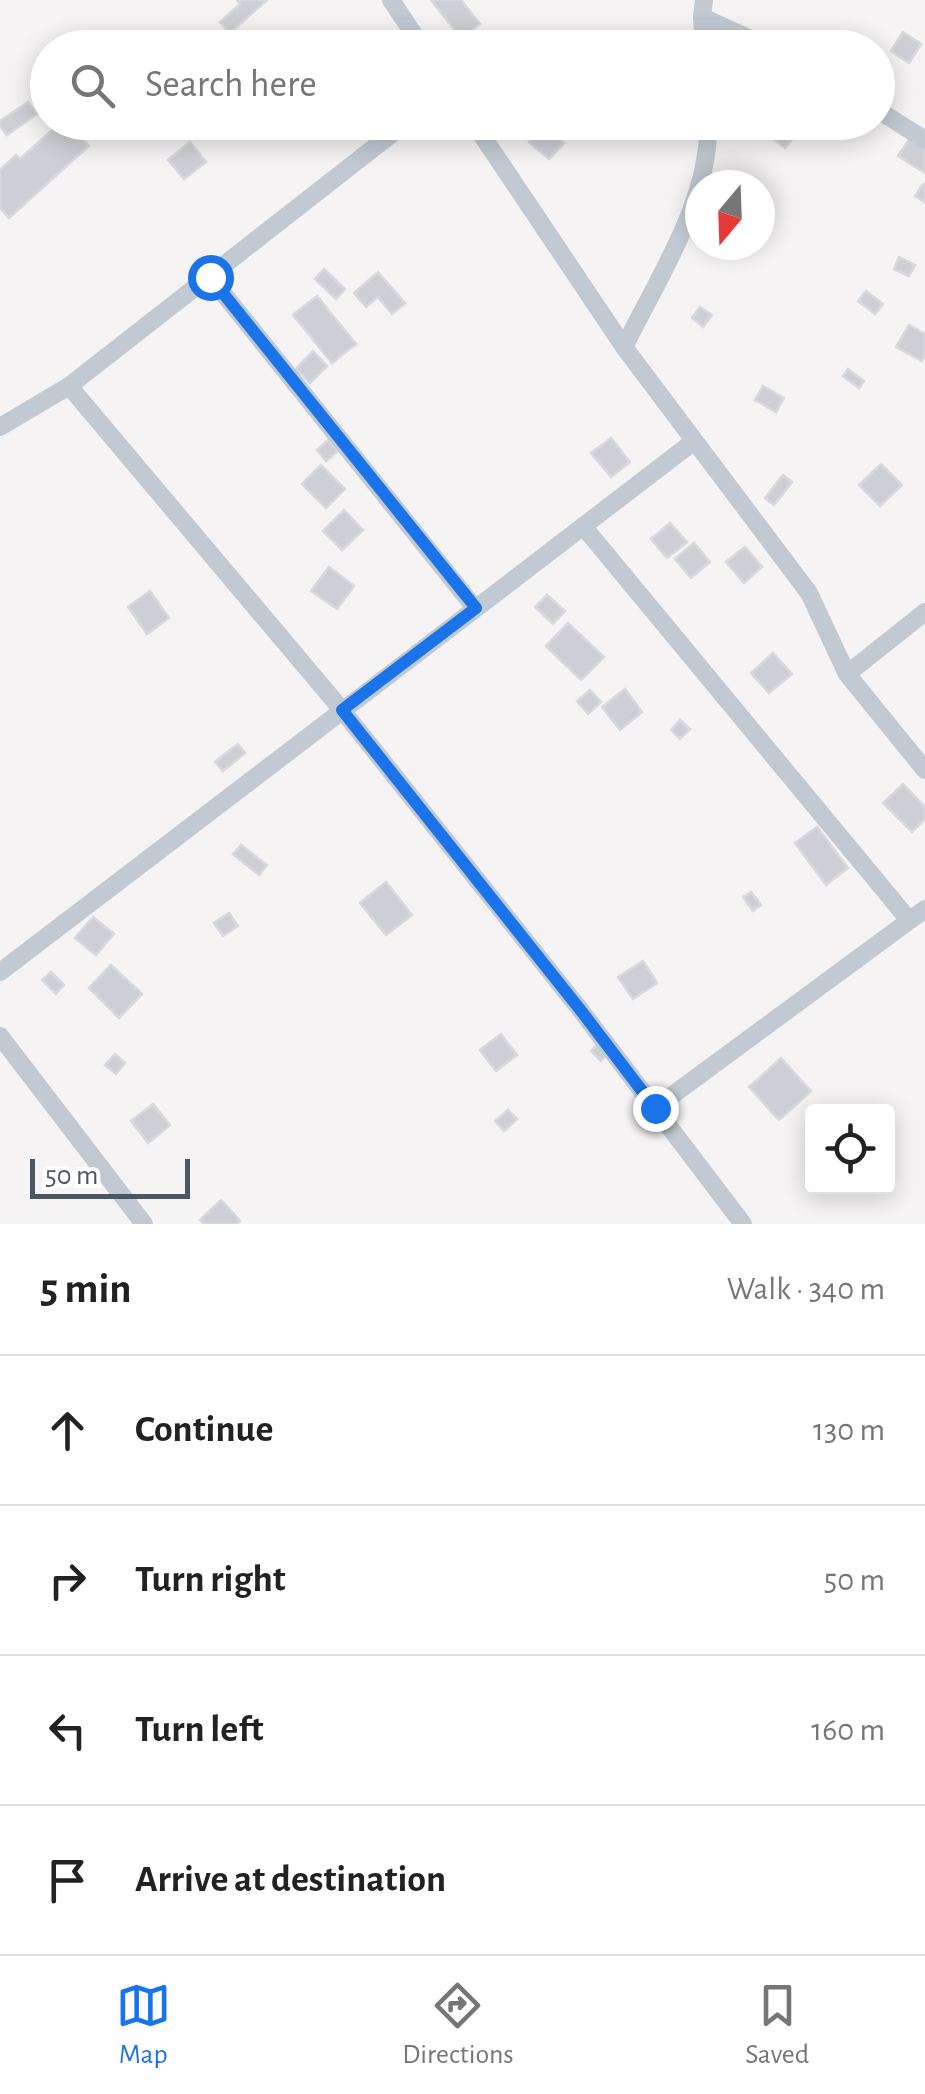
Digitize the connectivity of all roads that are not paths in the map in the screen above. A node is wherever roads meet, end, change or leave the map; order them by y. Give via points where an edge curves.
1 (391, 0) edge
2 (703, 8) edge
3 (411, 30) edge
4 (740, 30) edge
5 (895, 121) edge
6 (383, 140) edge
7 (485, 140) edge
8 (708, 140) edge
9 (925, 140) edge
10 (210, 277) junction
11 (624, 348) junction
12 (69, 386) junction
13 (0, 427) edge
14 (693, 442) junction
15 (583, 526) junction
16 (476, 608) junction
17 (925, 612) edge
18 (847, 674) junction
19 (342, 710) junction
20 (925, 770) edge
21 (917, 914) edge
22 (0, 972) edge
23 (0, 1036) edge
24 (655, 1108) junction
25 (144, 1224) edge
26 (742, 1224) edge

1 - 3 street
2 - 4 street
5 - 9 street
6 - 10 street
7 - 11 street
8 - 11 street via 693,209
10 - 12 street
10 - 16 street
11 - 14 street
12 - 13 street
12 - 19 street
14 - 15 street
14 - 18 street via 809,594
15 - 16 street
15 - 21 street
16 - 19 street
17 - 18 street
18 - 20 street
19 - 22 street
19 - 24 street
21 - 24 street
23 - 25 street
24 - 26 street

